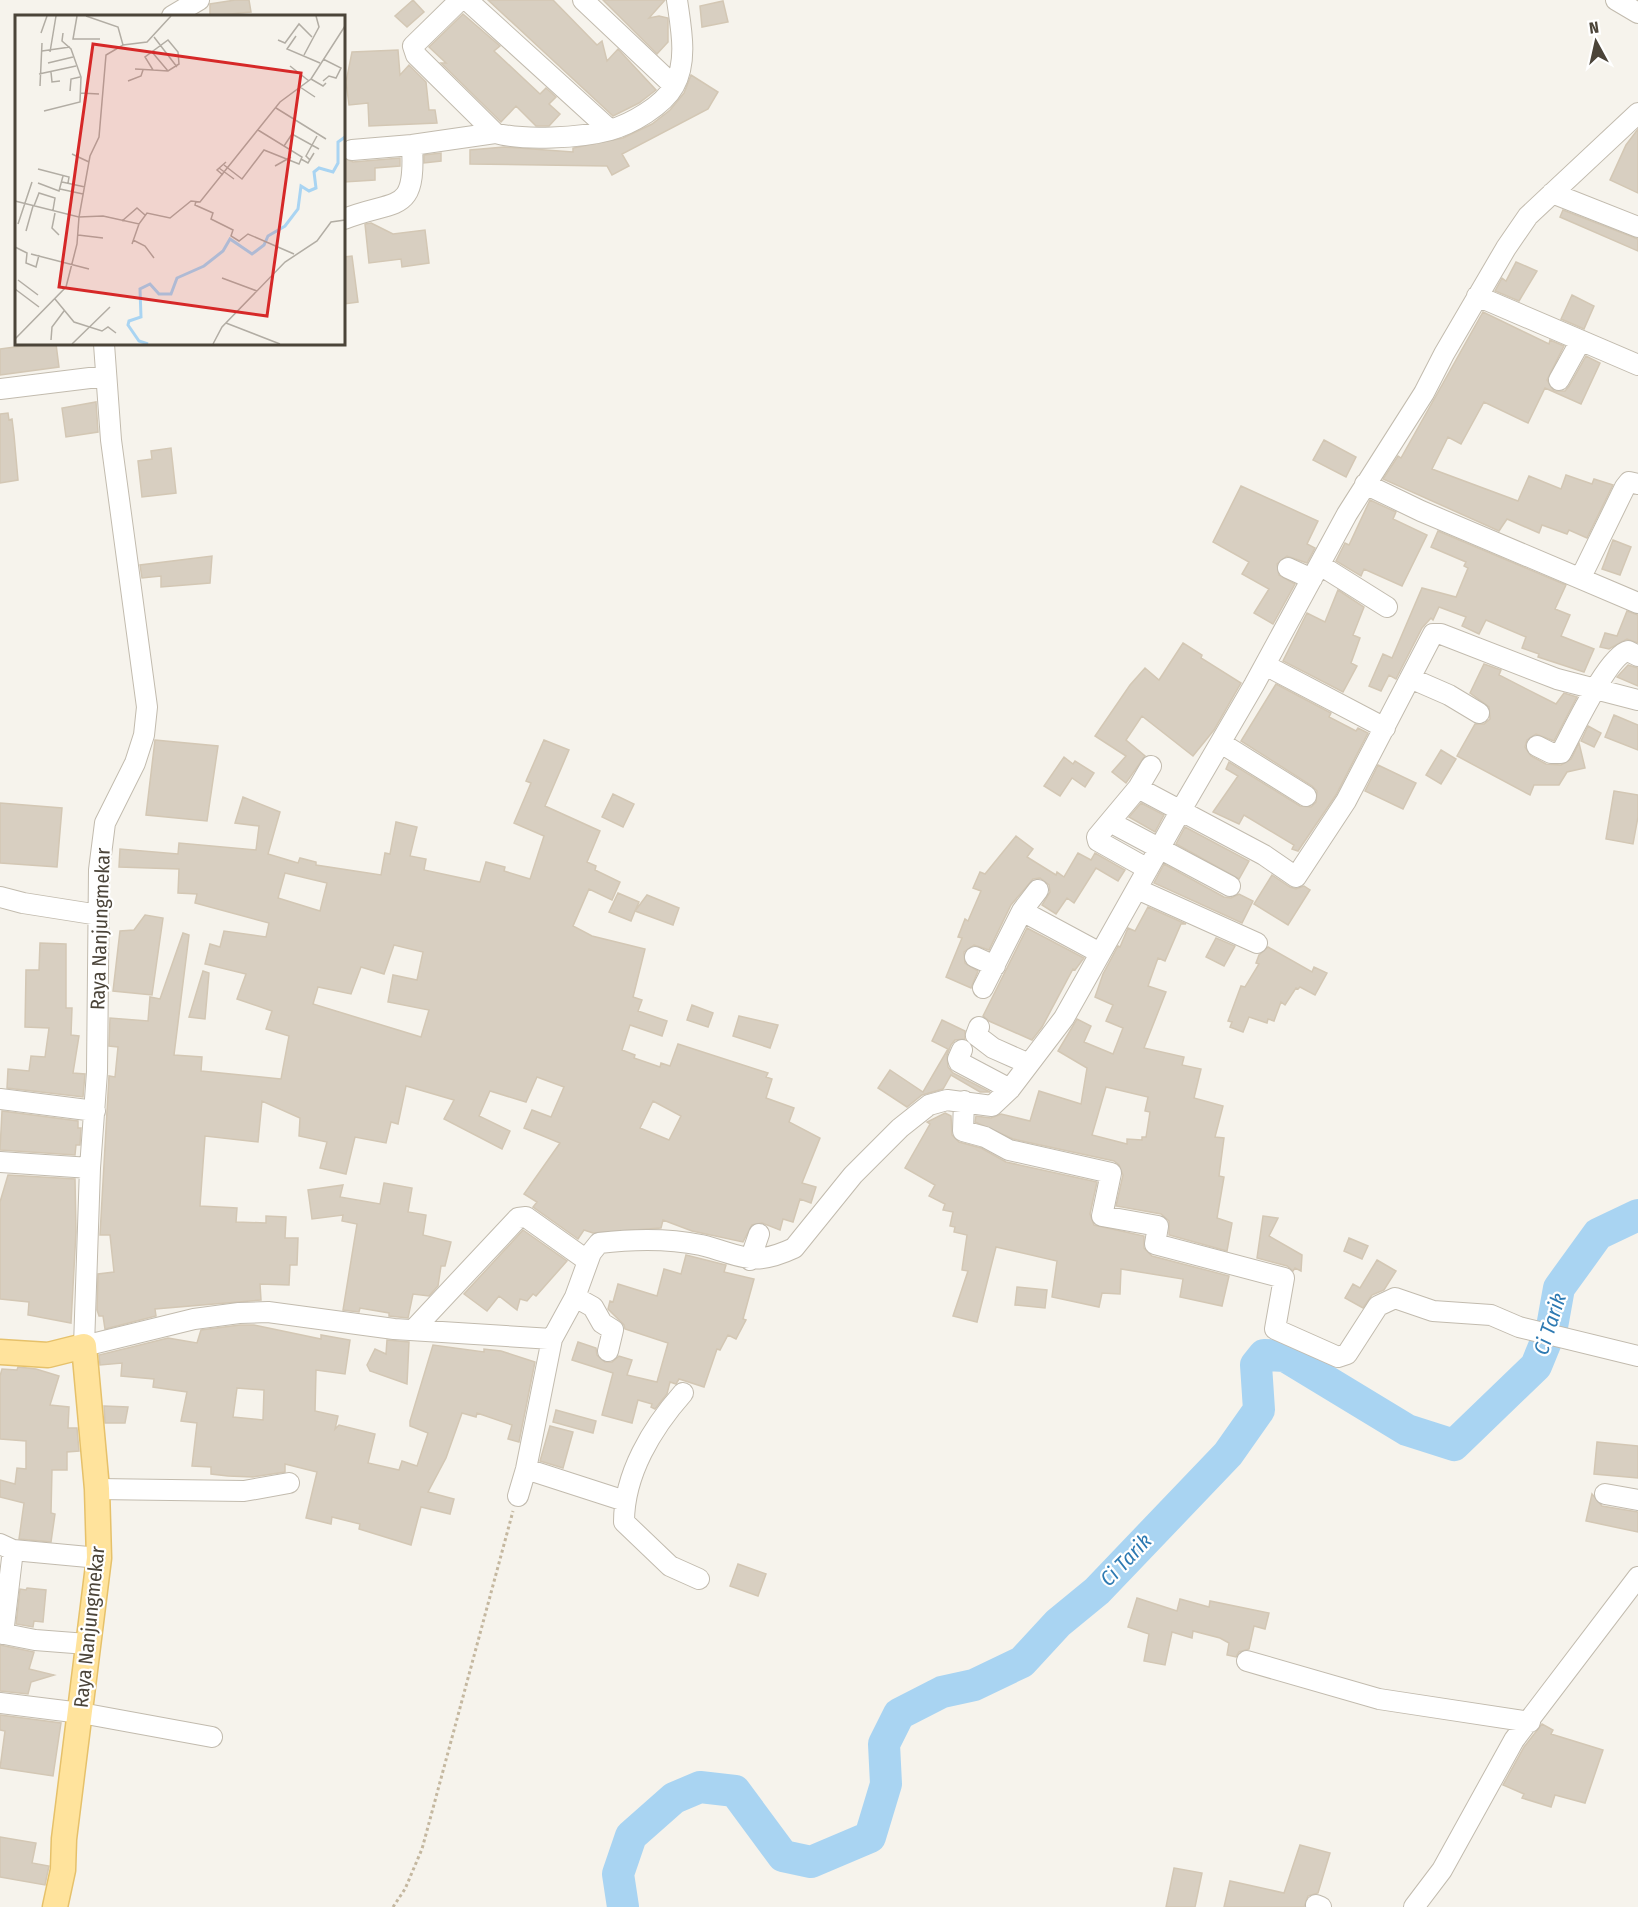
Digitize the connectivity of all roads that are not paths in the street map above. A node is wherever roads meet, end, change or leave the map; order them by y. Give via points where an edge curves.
1 (199, 0) edge
2 (460, 0) edge
3 (467, 0) edge
4 (583, 0) edge
5 (677, 0) edge
6 (1616, 0) edge
7 (1638, 13) edge
8 (174, 15) edge
9 (674, 86) junction
10 (1638, 113) edge
11 (610, 130) junction
12 (495, 133) junction
13 (412, 145) junction
14 (352, 150) dead end
15 (1552, 193) junction
16 (345, 219) edge
17 (1638, 227) edge
18 (1477, 296) junction
19 (1580, 342) junction
20 (104, 345) edge
21 (1638, 365) edge
22 (106, 376) junction
23 (1559, 380) dead end
24 (0, 389) edge
25 (1365, 484) junction
26 (1638, 484) edge
27 (1288, 568) dead end
28 (1316, 572) junction
29 (1581, 577) junction
30 (1638, 603) edge
31 (1387, 608) dead end
32 (1638, 656) edge
33 (1265, 665) junction
34 (1410, 678) junction
35 (1595, 688) junction
36 (1636, 694) edge
37 (1479, 713) dead end
38 (1385, 728) junction
39 (1221, 743) junction
40 (1537, 746) dead end
41 (1151, 766) dead end
42 (1138, 788) junction
43 (1306, 796) dead end
44 (1180, 810) junction
45 (1110, 822) junction
46 (1160, 849) junction
47 (1148, 869) junction
48 (1230, 886) dead end
49 (1137, 889) junction
50 (1038, 890) dead end
51 (0, 897) edge
52 (1022, 911) junction
53 (99, 915) junction
54 (1257, 944) dead end
55 (1100, 953) junction
56 (975, 957) dead end
57 (995, 966) junction
58 (983, 988) dead end
59 (980, 1027) dead end
60 (962, 1050) dead end
61 (1029, 1064) junction
62 (1010, 1089) junction
63 (0, 1099) edge
64 (963, 1101) junction
65 (95, 1111) junction
66 (0, 1162) edge
67 (90, 1168) junction
68 (759, 1234) dead end
69 (750, 1260) junction
70 (588, 1261) junction
71 (575, 1297) junction
72 (414, 1329) junction
73 (552, 1339) junction
74 (91, 1345) junction
75 (608, 1351) dead end
76 (0, 1352) edge
77 (1638, 1356) edge
78 (683, 1393) dead end
79 (526, 1469) junction
80 (289, 1483) dead end
81 (97, 1489) junction
82 (1605, 1494) dead end
83 (518, 1496) road end
84 (1638, 1500) edge
85 (625, 1502) junction
86 (6, 1547) edge
87 (99, 1558) junction
88 (1638, 1577) edge
89 (699, 1579) dead end
90 (2, 1633) edge
91 (87, 1644) junction
92 (1247, 1661) dead end
93 (0, 1703) edge
94 (81, 1713) junction
95 (1530, 1722) junction
96 (212, 1737) dead end
97 (55, 1907) edge
98 (1414, 1907) edge

1 - 8 street
2 - 12 street via 413,49
3 - 11 street
4 - 9 street
5 - 9 street via 683,62
6 - 7 street
9 - 11 street via 645,113
10 - 15 street
11 - 12 street via 561,136
12 - 13 street
13 - 14 street
13 - 16 street via 414,176 408,194 385,207
15 - 17 street
15 - 18 street via 1528,216
18 - 19 street
18 - 25 street via 1424,393
19 - 21 street
19 - 23 street
20 - 22 street, Raya Nanjungmekar
22 - 24 street
22 - 53 street, Raya Nanjungmekar via 147,707 135,763 105,823
25 - 28 street
25 - 29 street
26 - 29 street via 1629,482
27 - 28 street
28 - 31 street
28 - 33 street
29 - 30 street
32 - 35 street via 1623,652
33 - 38 street
33 - 39 street
34 - 35 street via 1433,634 1441,634 1557,679
34 - 37 street
34 - 38 street
35 - 36 street
35 - 40 street via 1561,753
38 - 44 street via 1346,801 1296,877 1264,855
39 - 43 street
39 - 44 street
41 - 42 street
42 - 44 street
42 - 45 street
44 - 46 street
45 - 46 street
45 - 47 street via 1098,841
46 - 47 street
46 - 48 street
47 - 49 street
49 - 54 street
49 - 55 street
50 - 52 street
51 - 53 street
52 - 55 street
52 - 57 street
53 - 65 street, Raya Nanjungmekar
55 - 61 street via 1064,1018
56 - 57 street
57 - 58 street
59 - 61 street via 976,1035 993,1048
60 - 62 street via 959,1062
61 - 62 street
62 - 64 street via 992,1106
63 - 65 street
64 - 69 street via 929,1105 852,1175 794,1248
64 - 77 street via 963,1131 1009,1150 1111,1173 1102,1216 1158,1226 1155,1244 1284,1278 1275,1329 1338,1357 1347,1354 1378,1306 1395,1298 1433,1311 1491,1315 1569,1341
65 - 67 street, Raya Nanjungmekar
66 - 67 street
67 - 74 street, Raya Nanjungmekar
68 - 69 street
69 - 70 street via 700,1245 637,1239 599,1243
70 - 71 street
70 - 72 street via 526,1217 518,1218
71 - 73 street
71 - 75 street via 595,1309 602,1323 613,1330
72 - 73 street
72 - 74 street via 239,1312
73 - 79 street
74 - 76 main road via 48,1354
74 - 81 main road, Raya Nanjungmekar
78 - 85 street via 644,1447
79 - 83 street
79 - 85 street
80 - 81 street via 244,1491
81 - 87 main road, Raya Nanjungmekar
82 - 84 street
85 - 89 street via 625,1524 670,1566
86 - 87 street
86 - 90 street
87 - 91 main road, Raya Nanjungmekar
88 - 95 street
90 - 91 street
91 - 94 main road, Raya Nanjungmekar
92 - 95 street via 1379,1699
93 - 94 street
94 - 96 street
94 - 97 main road, Raya Nanjungmekar via 63,1870
95 - 98 street via 1505,1754 1442,1870

